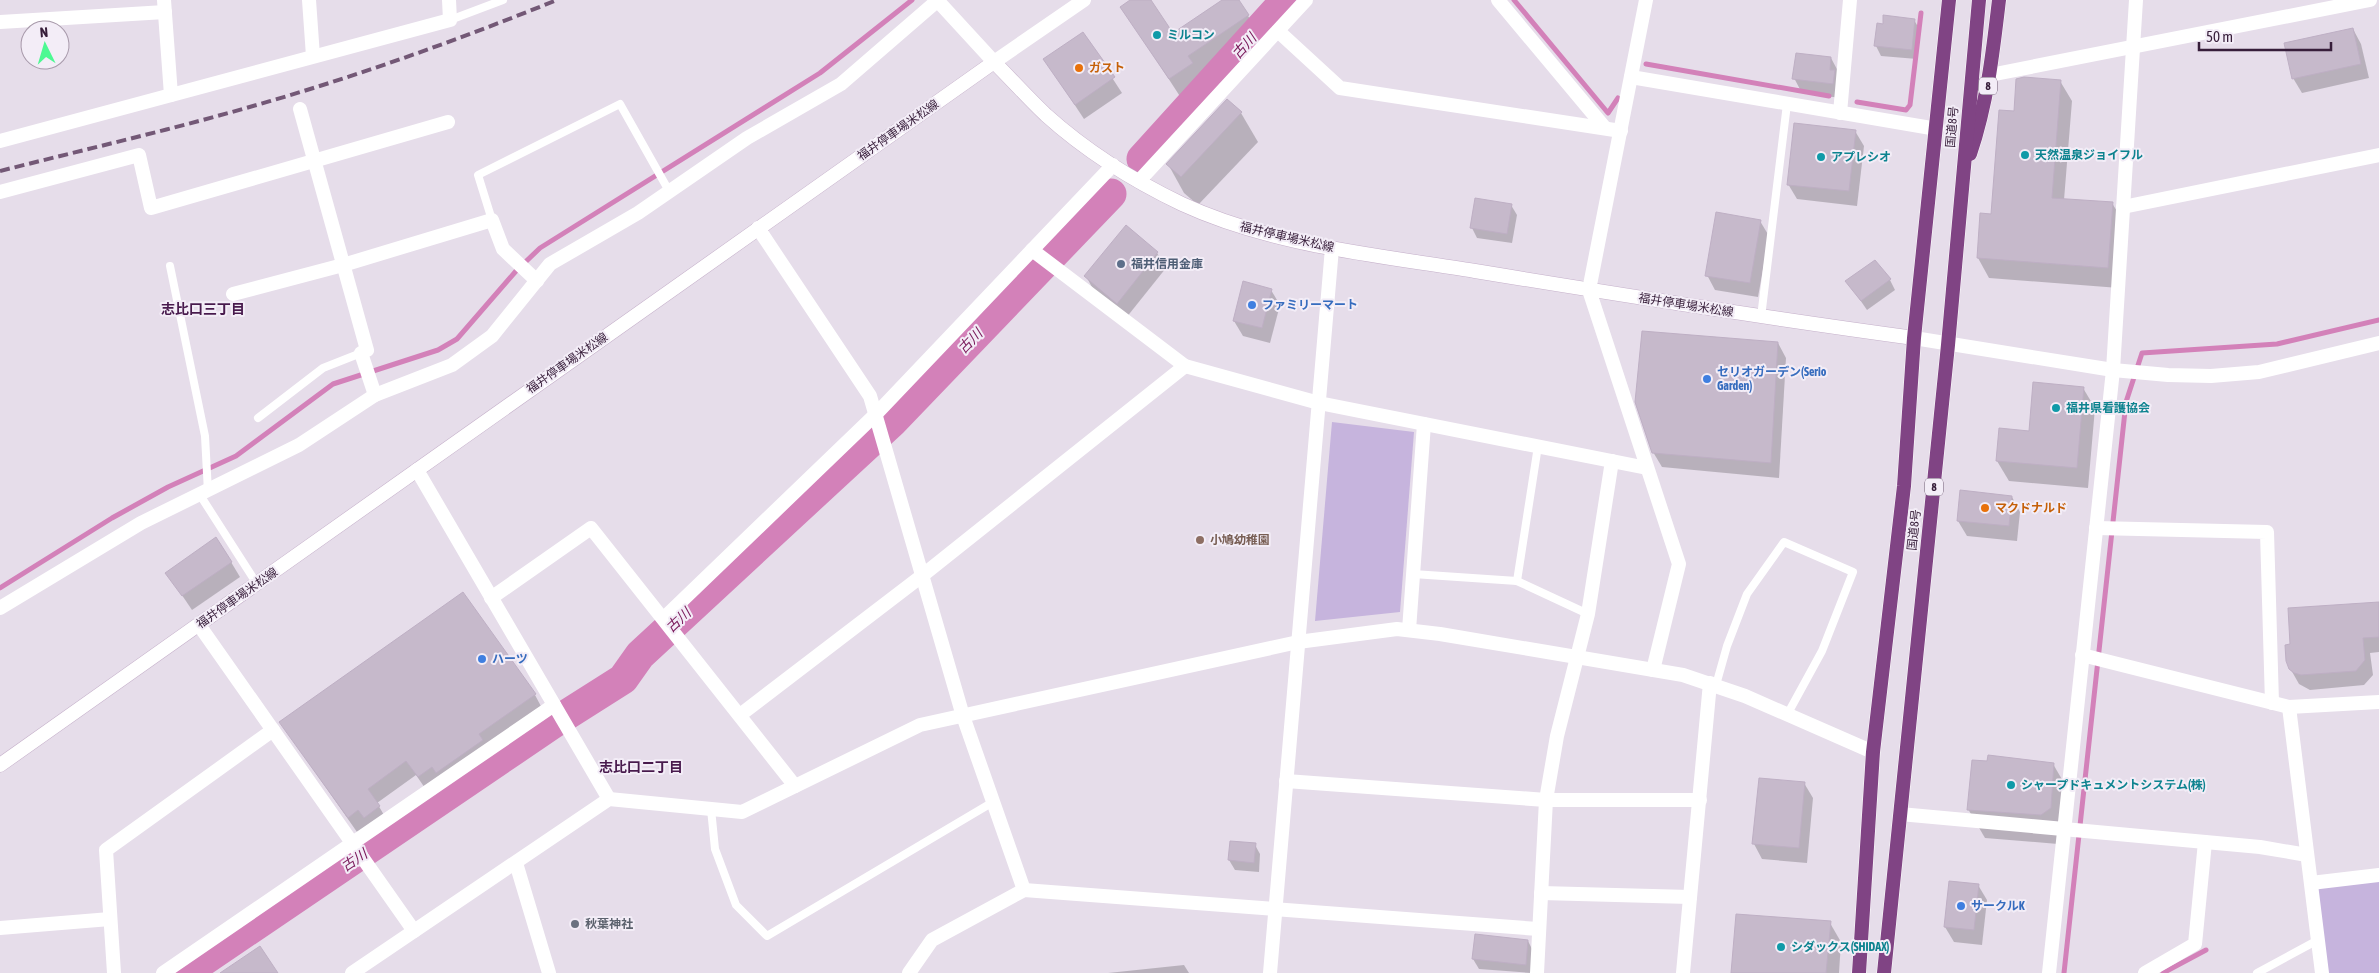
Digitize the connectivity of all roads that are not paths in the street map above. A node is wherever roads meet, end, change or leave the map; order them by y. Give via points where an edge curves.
1 (309, 0) edge
2 (449, 0) edge
3 (503, 0) edge
4 (937, 0) edge
5 (1084, 0) edge
6 (1306, 0) edge
7 (1498, 0) edge
8 (1646, 0) edge
9 (1850, 0) edge
10 (1949, 0) edge
11 (1979, 0) edge
12 (1999, 0) edge
13 (2136, 0) edge
14 (2370, 0) edge
15 (164, 6) edge
16 (450, 20) junction
17 (0, 22) edge
18 (1278, 31) junction
19 (2133, 46) junction
20 (313, 56) junction
21 (994, 62) junction
22 (1990, 76) junction
23 (1631, 77) junction
24 (171, 95) junction
25 (1787, 104) junction
26 (300, 109) dead end
27 (1840, 113) junction
28 (448, 122) dead end
29 (1605, 128) junction
30 (1937, 129) junction
31 (1621, 131) junction
32 (0, 141) edge
33 (2379, 155) edge
34 (314, 162) junction
35 (1113, 165) junction
36 (1964, 170) junction
37 (1139, 181) junction
38 (669, 191) junction
39 (0, 192) edge
40 (2123, 207) junction
41 (492, 220) junction
42 (758, 228) junction
43 (1332, 248) junction
44 (1032, 250) junction
45 (343, 265) junction
46 (170, 266) dead end
47 (537, 280) junction
48 (1589, 290) junction
49 (233, 294) dead end
50 (1761, 317) junction
51 (1914, 338) junction
52 (2379, 343) edge
53 (1948, 345) junction
54 (361, 353) junction
55 (1184, 366) junction
56 (2112, 370) junction
57 (375, 395) junction
58 (1318, 404) junction
59 (877, 413) junction
60 (258, 418) dead end
61 (1424, 424) junction
62 (1538, 446) junction
63 (1612, 461) junction
64 (1648, 468) junction
65 (417, 470) junction
66 (204, 493) junction
67 (2096, 528) junction
68 (1413, 574) junction
69 (923, 575) junction
70 (1517, 581) junction
71 (257, 584) junction
72 (491, 598) junction
73 (0, 608) edge
74 (1588, 614) junction
75 (664, 618) junction
76 (199, 625) junction
77 (1409, 630) junction
78 (1298, 642) junction
79 (2082, 655) junction
80 (1576, 657) junction
81 (1653, 670) junction
82 (1713, 684) junction
83 (2379, 702) edge
84 (2272, 703) junction
85 (554, 705) junction
86 (2289, 707) junction
87 (740, 715) junction
88 (1787, 715) junction
89 (962, 716) junction
90 (272, 730) junction
91 (1873, 752) junction
92 (0, 765) edge
93 (1286, 781) junction
94 (795, 786) junction
95 (609, 799) junction
96 (1546, 800) junction
97 (1700, 800) junction
98 (993, 802) junction
99 (711, 809) junction
100 (1900, 814) junction
101 (2064, 829) junction
102 (2205, 842) junction
103 (352, 844) junction
104 (2307, 855) junction
105 (516, 863) junction
106 (2379, 875) edge
107 (2311, 883) junction
108 (1024, 890) junction
109 (1541, 893) junction
110 (1690, 897) junction
111 (1276, 908) junction
112 (110, 919) junction
113 (0, 928) edge
114 (1538, 929) junction
115 (414, 931) junction
116 (2318, 940) junction
117 (2161, 969) edge
118 (114, 973) edge
119 (163, 973) edge
120 (353, 973) edge
121 (549, 973) edge
122 (909, 973) edge
123 (1270, 973) edge
124 (1537, 973) edge
125 (1683, 973) edge
126 (1859, 973) edge
127 (1884, 973) edge
128 (2049, 973) edge
129 (2145, 973) edge
130 (2257, 973) edge
131 (2322, 973) edge

1 - 20 street
2 - 16 street
3 - 16 lane
4 - 21 street
4 - 38 street via 841,84 747,138
5 - 21 street
6 - 18 street
7 - 29 street
8 - 23 street
9 - 27 street
10 - 30 highway, 国道8号
11 - 36 highway, 国道8号 / 8
12 - 22 highway, 8
13 - 19 street
14 - 19 street
15 - 17 street
15 - 24 street
16 - 20 street
18 - 29 street via 1340,88
18 - 37 street
19 - 22 street
19 - 40 street
20 - 24 street
21 - 35 street, 福井停車場米松線 via 1046,115
21 - 42 street, 福井停車場米松線
22 - 36 highway, 8 via 1978,132
23 - 25 street
23 - 31 street
24 - 32 street
25 - 27 street
25 - 50 lane
26 - 34 street
27 - 30 street
28 - 34 street
29 - 31 street
30 - 51 highway, 国道8号
31 - 48 street
33 - 40 street
34 - 39 street via 151,208 139,156
34 - 45 street
35 - 37 street, 福井停車場米松線
35 - 44 street
36 - 53 highway, 国道8号 / 8
37 - 43 street, 福井停車場米松線 via 1183,204 1241,227
38 - 41 lane via 620,104 478,175
38 - 47 street via 638,213 550,264
40 - 56 street
41 - 45 street
41 - 47 street via 503,249
42 - 59 street via 870,396
42 - 65 street, 福井停車場米松線
43 - 48 street, 福井停車場米松線
43 - 58 street
44 - 55 street
44 - 59 street
45 - 49 street
45 - 54 street via 367,350
46 - 66 lane via 205,436
47 - 57 street via 492,336 452,365
48 - 50 street, 福井停車場米松線
48 - 64 street
50 - 51 street, 福井停車場米松線
51 - 53 street, 福井停車場米松線
51 - 91 highway, 国道8号 via 1904,486
52 - 56 street, 福井停車場米松線 via 2260,372 2211,376
53 - 56 street, 福井停車場米松線
53 - 100 highway, 国道8号 / 8
54 - 57 street
54 - 60 lane via 323,368
55 - 58 street
55 - 69 street
56 - 67 street
57 - 66 street via 299,445
58 - 61 street
58 - 78 street
59 - 69 street
59 - 75 street
61 - 62 street
61 - 68 street
62 - 63 street
62 - 70 lane
63 - 64 street
63 - 74 street
64 - 81 street via 1679,564
65 - 71 street, 福井停車場米松線
65 - 72 street
66 - 71 lane
66 - 73 street via 141,523
67 - 79 street
67 - 84 street via 2267,532
68 - 70 lane
68 - 77 street
69 - 87 street
69 - 89 street
70 - 74 lane
71 - 76 street, 福井停車場米松線
72 - 75 street via 591,528
72 - 85 street
74 - 80 street
75 - 87 street
76 - 90 street
76 - 92 street, 福井停車場米松線
77 - 78 street
77 - 80 street
78 - 89 street
78 - 93 street
79 - 84 street
79 - 101 street
80 - 81 street
80 - 96 street
81 - 82 street
82 - 88 street
82 - 88 lane via 1747,594 1784,542 1853,572 1822,651
82 - 97 street
83 - 86 street
84 - 86 street
85 - 95 street
85 - 103 street
86 - 104 street
87 - 94 street
88 - 91 street
89 - 94 street via 920,726
89 - 98 street
90 - 103 street
90 - 112 street via 106,850
91 - 126 highway, 国道8号
93 - 96 street
93 - 111 street
94 - 99 street via 742,812
95 - 99 street
95 - 105 street
96 - 97 street
96 - 109 street
97 - 110 street
98 - 99 lane via 767,936 736,905 715,849
98 - 108 street
100 - 101 street
100 - 127 highway, 国道8号 / 8
101 - 102 street
101 - 128 street
102 - 104 street
102 - 117 street via 2195,944
103 - 115 street
103 - 119 street
104 - 107 street
105 - 115 street
105 - 121 street
106 - 107 street
107 - 116 street
108 - 111 street
108 - 122 street via 932,940
109 - 110 street
109 - 114 street
110 - 125 street
111 - 114 street
111 - 123 street
112 - 113 street
112 - 118 street
114 - 124 street
115 - 120 street
116 - 130 lane
116 - 131 street
117 - 129 street

